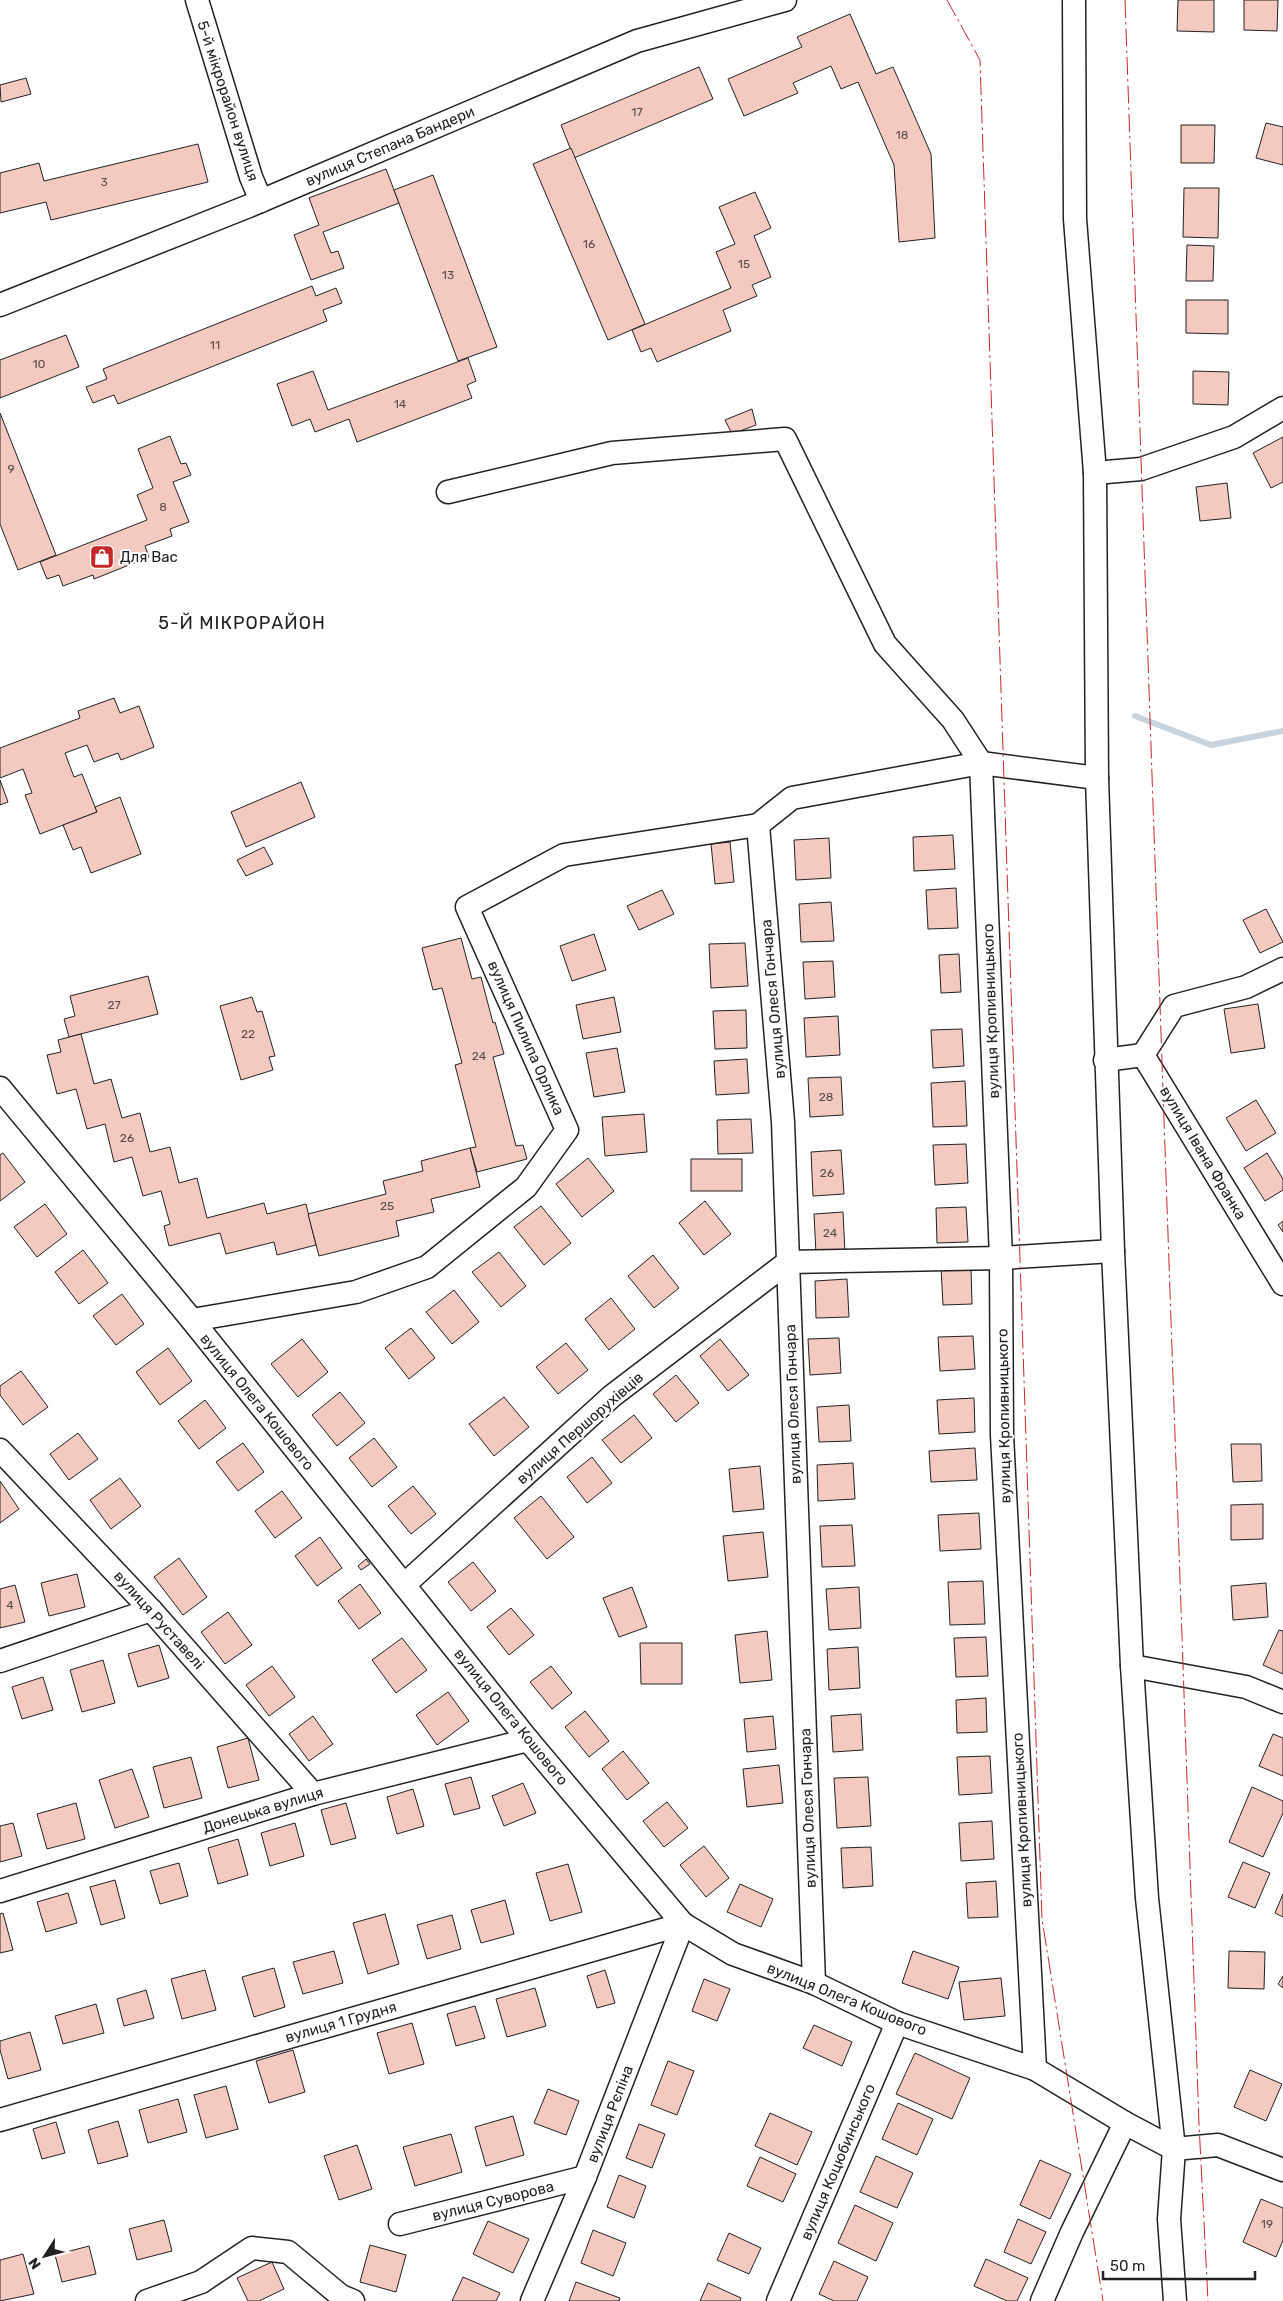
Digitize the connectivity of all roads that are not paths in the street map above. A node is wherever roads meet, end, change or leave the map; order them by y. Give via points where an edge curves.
1 (197, 0) edge
2 (785, 0) edge
3 (1074, 0) edge
4 (261, 201) junction
5 (0, 305) edge
6 (1283, 408) edge
7 (1095, 473) junction
8 (448, 492) dead end
9 (981, 763) junction
10 (1097, 778) junction
11 (758, 825) junction
12 (1283, 969) edge
13 (1143, 1055) junction
14 (1105, 1060) junction
15 (0, 1088) edge
16 (1113, 1251) junction
17 (1000, 1258) junction
18 (788, 1262) junction
19 (1283, 1284) edge
20 (192, 1320) junction
21 (0, 1450) edge
22 (404, 1585) junction
23 (151, 1610) junction
24 (0, 1661) edge
25 (1132, 1666) junction
26 (1283, 1702) edge
27 (528, 1740) junction
28 (313, 1794) junction
29 (0, 1891) edge
30 (682, 1924) junction
31 (814, 1983) junction
32 (897, 2023) junction
33 (1035, 2069) junction
34 (0, 2120) edge
35 (1125, 2124) junction
36 (1174, 2149) junction
37 (1283, 2170) edge
38 (585, 2177) junction
39 (400, 2224) dead end
40 (147, 2301) edge
41 (353, 2301) edge
42 (532, 2301) edge
43 (778, 2301) edge
44 (1042, 2301) edge
45 (1175, 2301) edge

1 - 4 street, 5-й мікрорайон вулиця
2 - 4 street, вулиця Степана Бандери via 637,41
3 - 7 street via 1075,220
4 - 5 street, вулиця Степана Бандери
6 - 7 street via 1234,437 1141,469
7 - 10 street
8 - 9 street via 612,453 785,439 885,644 953,720
9 - 10 street
9 - 11 street via 792,798
9 - 17 street, вулиця Кропивницького
10 - 14 street
11 - 18 street, вулиця Олеся Гончара via 783,1122
11 - 20 street, вулиця Пилипа Орлика via 564,855 467,906 567,1130 526,1187 427,1267 356,1292
12 - 13 street via 1246,987 1174,1006
13 - 14 street
13 - 19 street, вулиця Івана Франка
14 - 16 street
15 - 20 street, вулиця Олега Кошового
16 - 17 street
16 - 25 street
17 - 18 street
17 - 33 street, вулиця Кропивницького via 1002,1435
18 - 22 street, вулиця Першорухівців via 612,1396
18 - 31 street, вулиця Олеся Гончара
20 - 22 street, вулиця Олега Кошового
21 - 23 street, вулиця Руставелі
22 - 27 street, вулиця Олега Кошового
23 - 24 street
23 - 28 street, вулиця Руставелі
25 - 26 street via 1246,1687
25 - 36 street via 1146,1898
27 - 28 street, Донецька вулиця
27 - 30 street, вулиця Олега Кошового
28 - 29 street, Донецька вулиця
30 - 31 street, вулиця Олега Кошового via 733,1954
30 - 34 street, вулиця 1 Грудня
30 - 38 street, вулиця Рєпіна
31 - 32 street, вулиця Олега Кошового
32 - 33 street, вулиця Олега Кошового
32 - 43 street, вулиця Коцюбинського
33 - 35 street, вулиця Олега Кошового
35 - 36 street, вулиця Олега Кошового
35 - 44 street
36 - 37 street via 1218,2145
36 - 45 street via 1169,2220
38 - 39 street, вулиця Суворова
38 - 42 street, вулиця Рєпіна
40 - 41 street via 201,2282 252,2248 288,2252 341,2296

